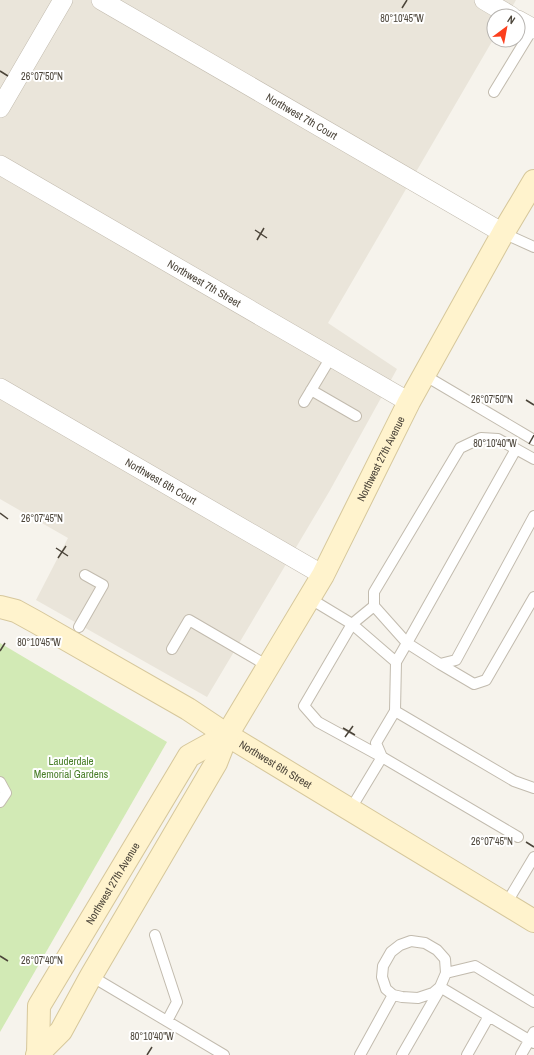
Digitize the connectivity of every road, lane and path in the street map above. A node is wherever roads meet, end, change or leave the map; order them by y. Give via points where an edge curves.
1 (63, 0) edge
2 (101, 0) edge
3 (484, 0) edge
4 (498, 8) edge
5 (528, 26) edge
6 (494, 92) dead end
7 (0, 108) edge
8 (0, 165) edge
9 (534, 181) edge
10 (503, 233) junction
11 (534, 247) edge
12 (330, 357) junction
13 (424, 375) junction
14 (0, 388) edge
15 (310, 390) junction
16 (304, 402) dead end
17 (409, 402) junction
18 (356, 416) dead end
19 (534, 440) edge
20 (516, 449) junction
21 (534, 459) edge
22 (534, 516) edge
23 (85, 575) dead end
24 (323, 575) junction
25 (0, 596) edge
26 (534, 597) edge
27 (309, 598) junction
28 (374, 606) junction
29 (8, 609) edge
30 (352, 624) junction
31 (79, 627) dead end
32 (407, 643) junction
33 (172, 649) dead end
34 (396, 662) junction
35 (440, 664) junction
36 (268, 666) junction
37 (395, 711) junction
38 (227, 735) junction
39 (382, 757) junction
40 (0, 782) edge
41 (534, 788) edge
42 (0, 802) edge
43 (350, 810) junction
44 (518, 837) dead end
45 (534, 857) edge
46 (506, 904) junction
47 (534, 921) edge
48 (155, 935) dead end
49 (446, 973) junction
50 (91, 976) junction
51 (440, 987) junction
52 (393, 996) junction
53 (534, 1002) edge
54 (489, 1016) junction
55 (168, 1021) junction
56 (532, 1038) edge
57 (37, 1055) edge
58 (224, 1055) edge
59 (360, 1055) edge
60 (402, 1055) edge
61 (467, 1055) edge
62 (521, 1055) edge

1 - 7 street
2 - 10 street, Northwest 7th Court
3 - 4 street
5 - 6 lane
8 - 12 street, Northwest 7th Street
9 - 10 street, Northwest 27th Avenue
10 - 11 lane
10 - 13 street, Northwest 27th Avenue
12 - 15 lane
12 - 17 street, Northwest 7th Street
13 - 17 street, Northwest 27th Avenue
13 - 19 lane
14 - 24 street, Northwest 6th Court
15 - 16 lane
15 - 18 lane
17 - 24 street, Northwest 27th Avenue
20 - 21 lane
20 - 28 lane via 498,439 480,438 460,448 374,592
20 - 32 lane
22 - 35 lane via 456,660
23 - 31 lane via 103,585
24 - 27 street, Northwest 27th Avenue
25 - 29 street, Northwest 6th Street
26 - 35 lane via 486,680 474,684
27 - 30 lane
27 - 36 street, Northwest 27th Avenue
28 - 30 lane
28 - 32 lane
29 - 38 street, Northwest 6th Street via 182,706
30 - 34 lane
30 - 39 lane via 304,706 318,722
32 - 34 lane
32 - 35 lane
33 - 36 lane via 189,620
34 - 37 lane
36 - 38 street, Northwest 27th Avenue
37 - 39 lane via 376,743
37 - 41 lane via 514,781
38 - 43 street, Northwest 6th Street
38 - 50 street, Northwest 27th Avenue via 216,763
38 - 57 street, Northwest 27th Avenue via 189,756 39,1006
39 - 43 lane
39 - 44 lane
40 - 42 lane via 6,793
43 - 46 street, Northwest 6th Street
45 - 46 lane
46 - 47 street, Northwest 6th Street
48 - 55 lane via 177,1002
49 - 51 lane
49 - 52 lane via 445,959 437,950 425,943 411,941 400,944 383,966 382,977 386,989
49 - 53 lane via 475,966
50 - 55 lane
50 - 57 street, Northwest 27th Avenue via 61,1031
51 - 52 lane via 418,998
51 - 54 lane
51 - 60 lane
52 - 59 lane
54 - 56 lane
54 - 61 lane
55 - 58 lane
56 - 62 lane

